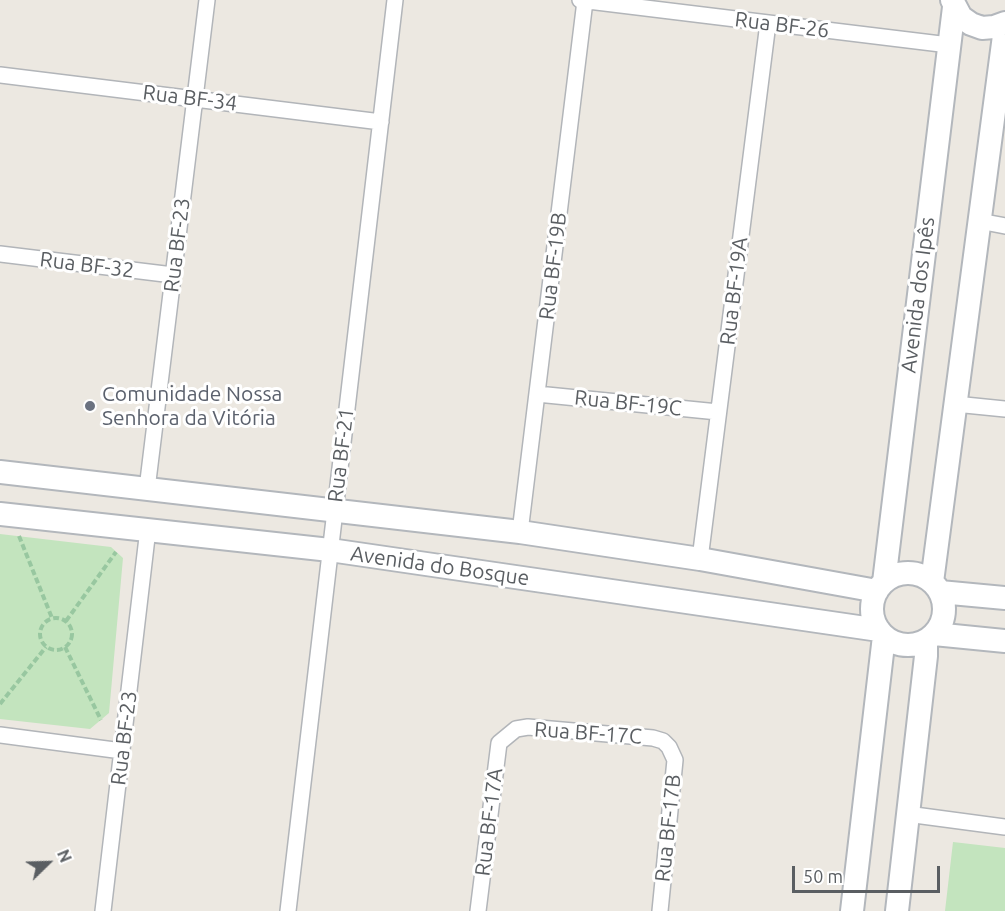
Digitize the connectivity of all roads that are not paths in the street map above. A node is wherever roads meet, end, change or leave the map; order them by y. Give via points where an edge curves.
1 (207, 0) edge
2 (395, 0) edge
3 (580, 0) edge
4 (585, 1) edge
5 (953, 4) edge
6 (768, 23) junction
7 (1005, 23) edge
8 (1005, 28) edge
9 (949, 45) junction
10 (0, 75) edge
11 (195, 99) junction
12 (381, 122) junction
13 (979, 221) junction
14 (1005, 226) edge
15 (0, 254) edge
16 (173, 275) junction
17 (537, 394) junction
18 (955, 404) junction
19 (1005, 409) edge
20 (718, 412) junction
21 (0, 472) edge
22 (147, 489) junction
23 (334, 510) junction
24 (0, 514) edge
25 (148, 529) junction
26 (520, 532) junction
27 (330, 550) junction
28 (700, 559) junction
29 (880, 587) junction
30 (936, 587) junction
31 (1005, 598) edge
32 (881, 633) junction
33 (930, 638) junction
34 (1005, 641) edge
35 (0, 735) edge
36 (506, 735) joint
37 (669, 747) joint
38 (122, 751) junction
39 (907, 814) junction
40 (1005, 827) edge
41 (103, 911) edge
42 (288, 911) edge
43 (478, 911) edge
44 (660, 911) edge
45 (852, 911) edge
46 (897, 911) edge

1 - 11 street, Rua BF-23
2 - 12 street, Rua BF-21
3 - 4 street, Rua BF-26
4 - 6 street, Rua BF-26
4 - 17 street, Rua BF-19B
5 - 7 street via 971,24 994,27
5 - 9 street, Avenida dos Ipês
6 - 9 street, Rua BF-26
6 - 20 street, Rua BF-19A
8 - 13 street
9 - 29 street, Avenida dos Ipês
10 - 11 street, Rua BF-34
11 - 12 street, Rua BF-34
11 - 16 street, Rua BF-23
12 - 23 street, Rua BF-21
13 - 14 street
13 - 18 street
15 - 16 street, Rua BF-32
16 - 22 street, Rua BF-23
17 - 20 street, Rua BF-19C
17 - 26 street, Rua BF-19B
18 - 19 street
18 - 30 street
20 - 28 street, Rua BF-19A
21 - 22 street, Avenida do Bosque
22 - 23 street, Avenida do Bosque
23 - 26 street, Avenida do Bosque
23 - 27 street, Rua BF-21
24 - 25 street, Avenida do Bosque
25 - 27 street, Avenida do Bosque
25 - 38 street, Rua BF-23
26 - 28 street, Avenida do Bosque
27 - 32 street, Avenida do Bosque
27 - 42 street, Rua BF-21
28 - 29 street, Avenida do Bosque
29 - 30 street via 903,573 923,576
29 - 32 street via 872,612
30 - 31 street
30 - 33 street via 944,603 944,614
32 - 33 street via 904,645
32 - 45 street
33 - 34 street
33 - 39 street
35 - 38 street
36 - 37 street, Rua BF-17C via 528,728 653,738
36 - 43 street, Rua BF-17A via 499,744
37 - 44 street, Rua BF-17B via 675,760
38 - 41 street, Rua BF-23
39 - 40 street
39 - 46 street

